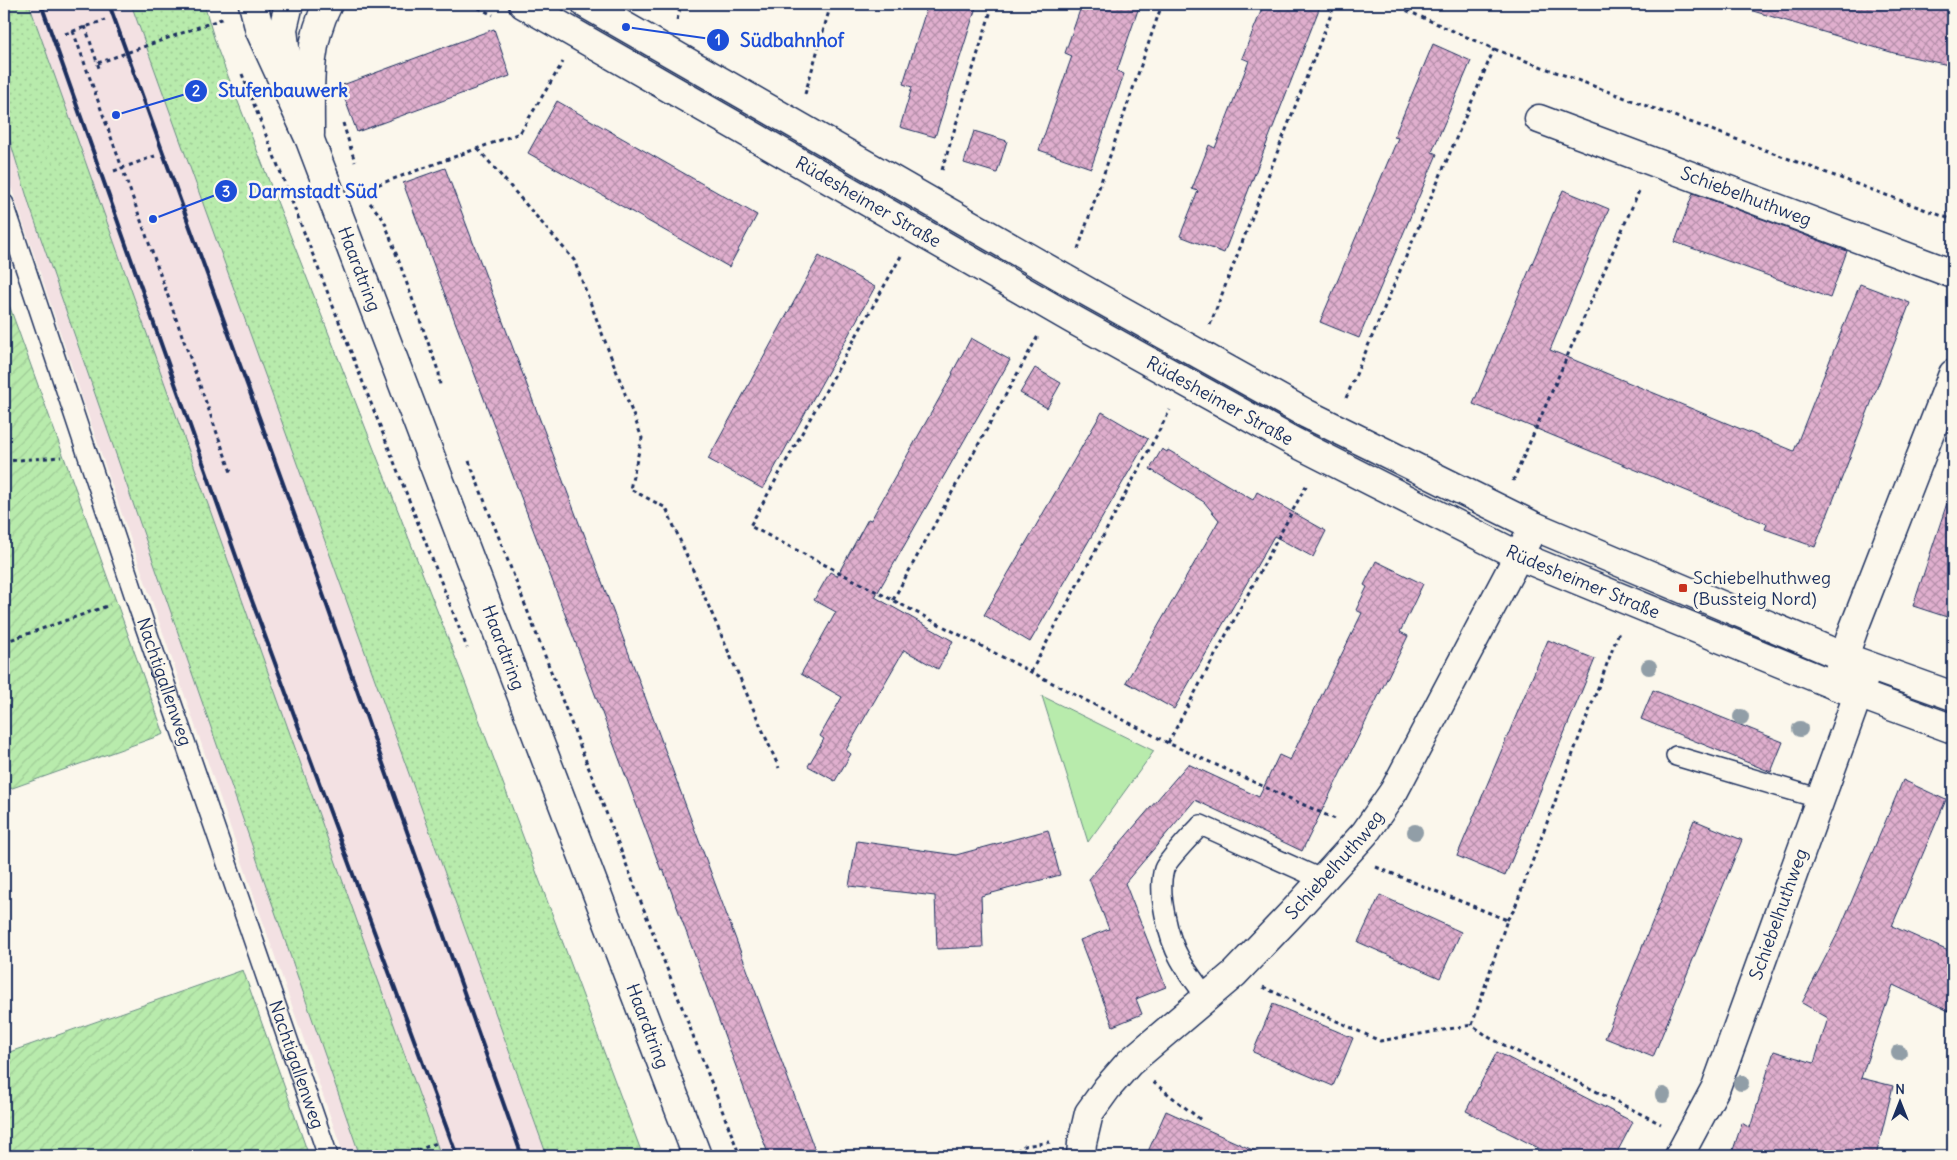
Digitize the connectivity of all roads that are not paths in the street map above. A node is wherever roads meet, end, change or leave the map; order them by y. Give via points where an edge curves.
1 (253, 4) edge
2 (289, 4) edge
3 (328, 4) edge
4 (523, 4) edge
5 (586, 4) edge
6 (291, 100) junction
7 (1540, 119) dead end
8 (310, 140) junction
9 (4, 204) edge
10 (1953, 274) edge
11 (1953, 374) edge
12 (1534, 526) junction
13 (1519, 556) junction
14 (1856, 662) junction
15 (1834, 685) junction
16 (1860, 695) junction
17 (1953, 696) edge
18 (1953, 729) edge
19 (1676, 756) dead end
20 (1821, 799) junction
21 (1323, 880) junction
22 (1206, 997) junction
23 (1684, 1147) edge
24 (1081, 1150) edge
25 (328, 1156) edge
26 (697, 1156) edge

1 - 6 street, Haardtring via 260,31
2 - 6 street, Haardtring via 283,29
3 - 8 street, Haardtring via 313,46
4 - 13 street, Rüdesheimer Straße via 1275,432
5 - 12 street, Rüdesheimer Straße via 1307,414
6 - 8 street, Haardtring
7 - 10 street, Schiebelhuthweg
8 - 26 street, Haardtring
9 - 25 lane, Nachtigallenweg via 135,597
11 - 14 street, Schiebelhuthweg
12 - 13 street, Schiebelhuthweg
12 - 14 street, Rüdesheimer Straße
13 - 15 street, Rüdesheimer Straße
13 - 21 street, Schiebelhuthweg via 1394,791 1365,833
14 - 15 street, Schiebelhuthweg
14 - 16 street, Schiebelhuthweg
14 - 17 street, Rüdesheimer Straße
15 - 16 street, Rüdesheimer Straße
16 - 18 street, Rüdesheimer Straße
16 - 20 street, Schiebelhuthweg
19 - 20 lane
20 - 23 street, Schiebelhuthweg via 1716,1087
21 - 22 street, Schiebelhuthweg via 1234,974
21 - 22 lane via 1201,825 1165,867 1161,885 1170,934 1179,957
22 - 24 street, Schiebelhuthweg via 1129,1063 1107,1088 1089,1113

